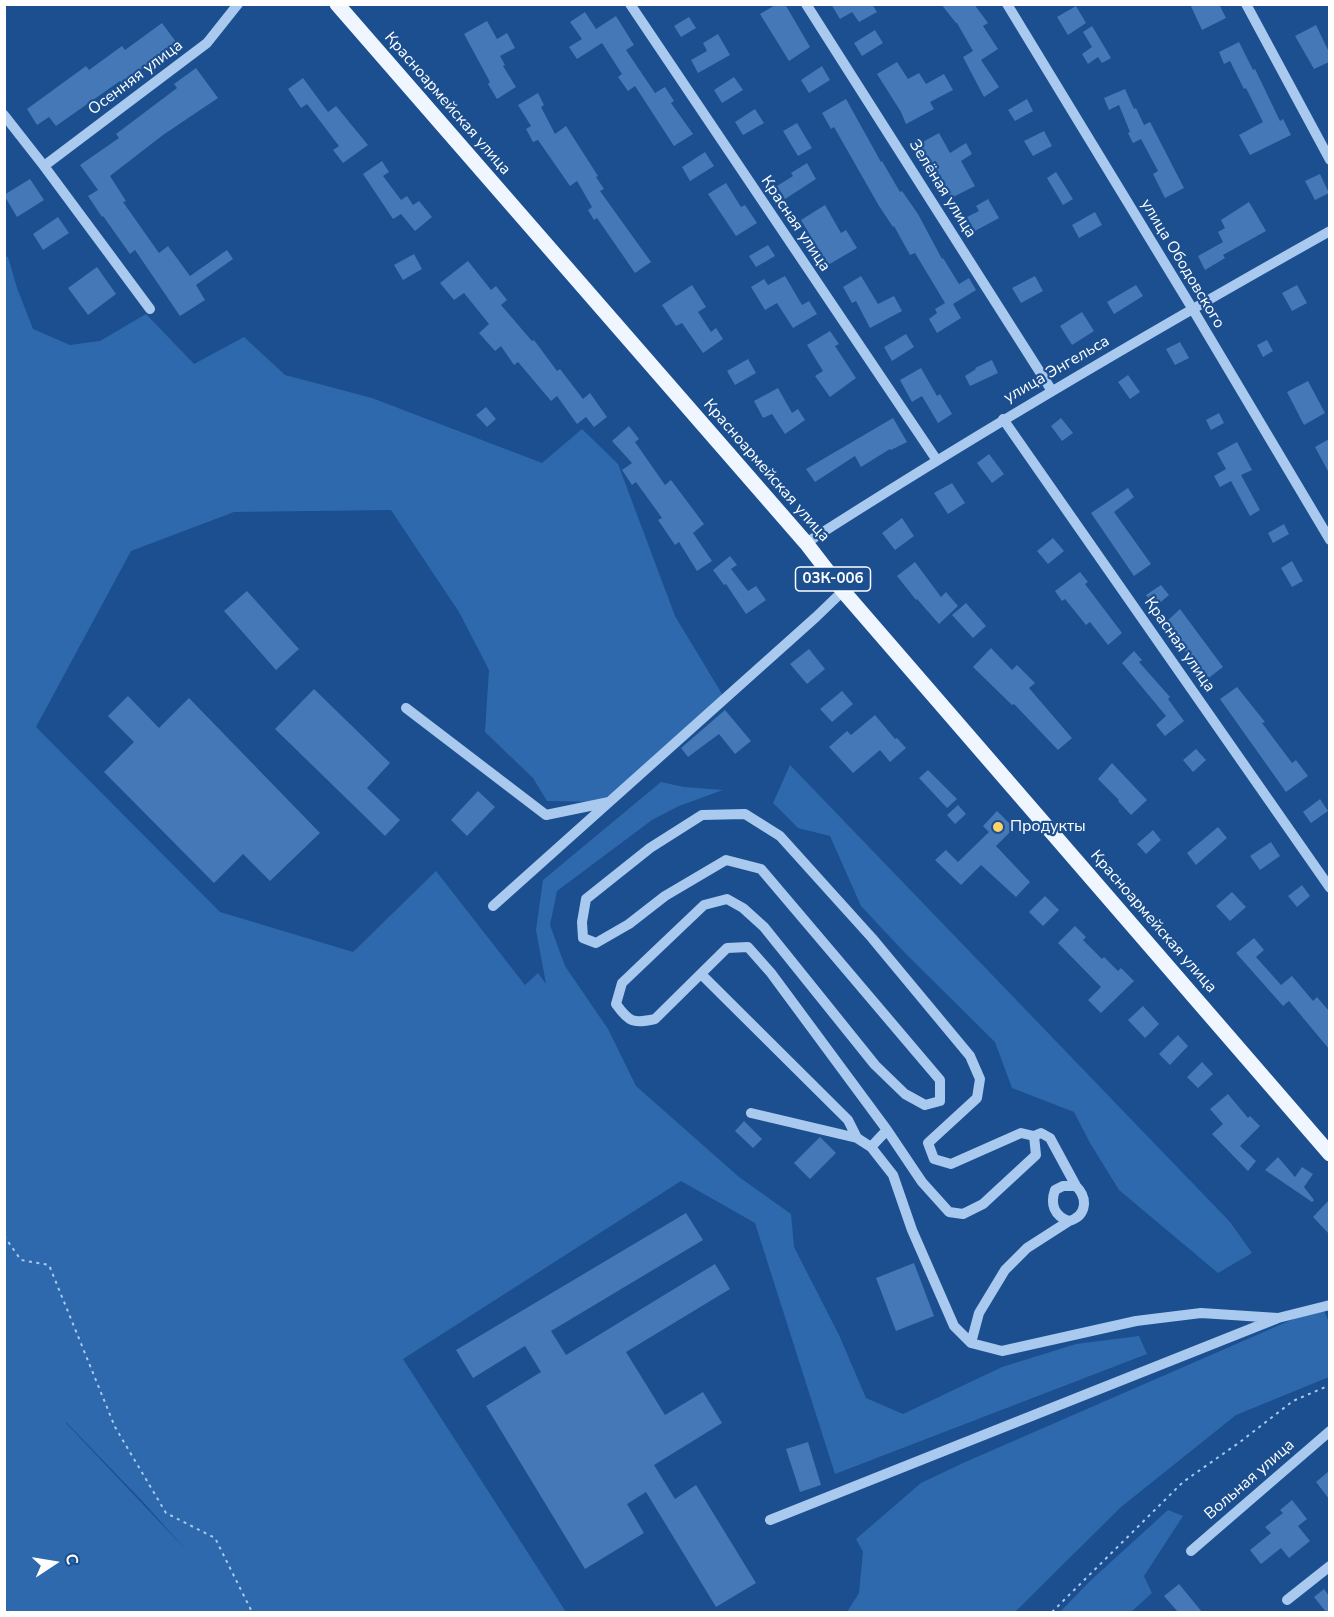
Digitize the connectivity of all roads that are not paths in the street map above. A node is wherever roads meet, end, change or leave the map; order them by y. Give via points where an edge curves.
1 (238, 4) edge
2 (337, 4) edge
3 (630, 4) edge
4 (806, 4) edge
5 (1007, 4) edge
6 (1246, 4) edge
7 (4, 115) edge
8 (1329, 160) edge
9 (44, 166) junction
10 (1329, 231) edge
11 (1192, 308) junction
12 (150, 309) dead end
13 (1052, 391) junction
14 (1003, 419) junction
15 (936, 459) junction
16 (1329, 540) edge
17 (806, 543) junction
18 (843, 591) junction
19 (406, 708) dead end
20 (610, 802) junction
21 (1329, 888) edge
22 (493, 906) dead end
23 (700, 974) junction
24 (751, 1113) dead end
25 (887, 1130) junction
26 (1034, 1136) junction
27 (857, 1138) junction
28 (871, 1147) junction
29 (1329, 1154) edge
30 (1076, 1186) junction
31 (1069, 1221) junction
32 (1329, 1305) edge
33 (1278, 1318) junction
34 (971, 1343) junction
35 (1329, 1431) edge
36 (770, 1520) dead end
37 (1191, 1551) dead end
38 (1329, 1566) edge
39 (1287, 1600) dead end

1 - 9 street, Осенняя улица via 207,43
2 - 17 main road, Красноармейская улица / 03К-006
3 - 15 street, Красная улица
4 - 13 street, Зелёная улица
5 - 11 street, улица Ободовского
6 - 8 street
7 - 9 street
9 - 12 street
10 - 11 street, улица Энгельса
11 - 13 street, улица Энгельса
11 - 16 street, улица Ободовского
13 - 14 street, улица Энгельса
14 - 15 street, улица Энгельса
14 - 21 street, Красная улица
15 - 17 street, улица Энгельса
17 - 18 main road, Красноармейская улица / 03К-006
18 - 20 street
18 - 29 main road, Красноармейская улица / 03К-006
19 - 20 street via 546,815
20 - 22 street
23 - 25 street via 727,948 748,947
23 - 26 street via 655,1019 640,1023 626,1018 616,1004 622,983 704,905 727,899 764,927 875,1065 905,1094 925,1106 940,1101 940,1080 761,869 726,860 664,896 629,924 596,943 583,938 586,899 623,868 702,815 745,814 780,836 970,1056 980,1079 977,1098 928,1143 934,1159 951,1164 1020,1133
23 - 27 street via 848,1120
24 - 27 street
25 - 26 street via 922,1182 949,1212 963,1214 983,1204 1035,1155
25 - 28 street
26 - 30 street via 1041,1133 1050,1138
27 - 28 street
28 - 34 street via 893,1175 954,1326
30 - 31 street via 1085,1203 1076,1219
30 - 31 street via 1063,1186 1052,1197 1053,1209
31 - 34 street via 1027,1248 1005,1270 979,1313
32 - 33 street
33 - 34 street via 1201,1312 1136,1321 1002,1351
33 - 36 street
35 - 37 street, Вольная улица
38 - 39 street

